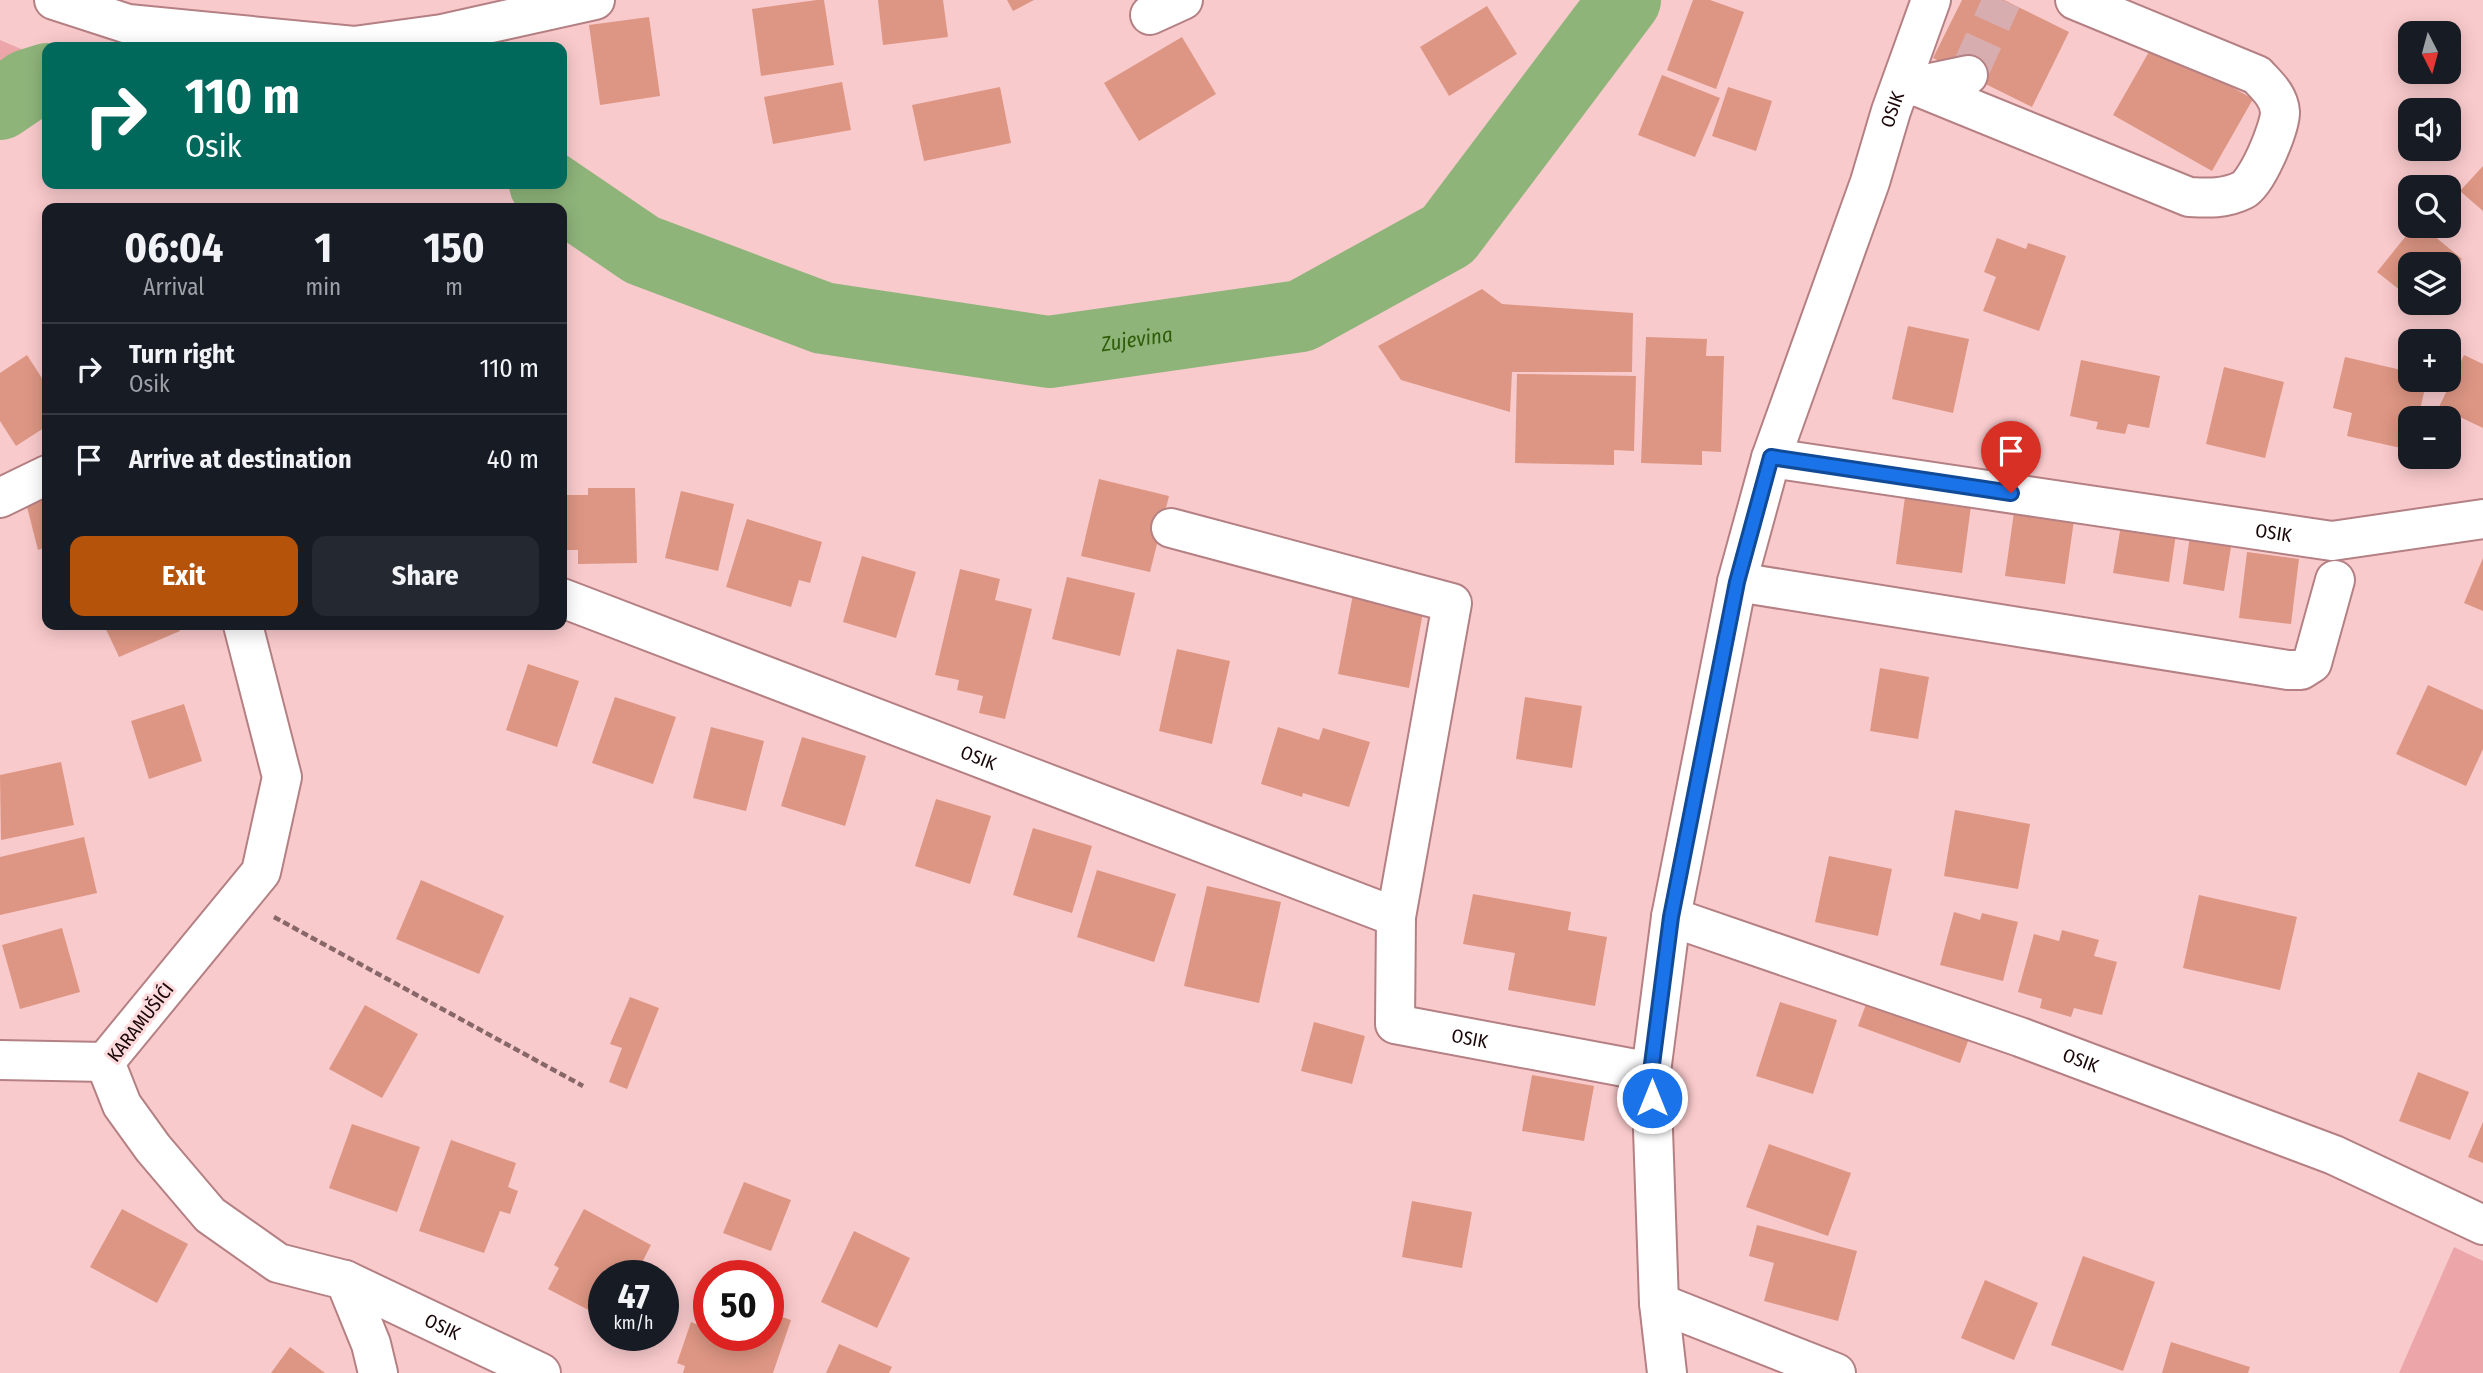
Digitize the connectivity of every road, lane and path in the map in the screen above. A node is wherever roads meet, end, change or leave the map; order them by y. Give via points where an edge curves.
1 (54, 0) edge
2 (595, 0) edge
3 (1931, 0) edge
4 (2075, 0) edge
5 (313, 42) edge
6 (383, 42) edge
7 (1968, 75) dead end
8 (1904, 98) junction
9 (1771, 457) junction
10 (42, 477) edge
11 (0, 498) edge
12 (2483, 519) edge
13 (1171, 528) dead end
14 (2335, 580) dead end
15 (1737, 582) junction
16 (567, 600) edge
17 (244, 630) edge
18 (240, 898) junction
19 (1396, 917) junction
20 (1671, 917) junction
21 (0, 1060) edge
22 (105, 1062) junction
23 (1651, 1072) junction
24 (583, 1086) dead end
25 (2483, 1225) edge
26 (345, 1280) junction
27 (1659, 1303) junction
28 (378, 1373) edge
29 (541, 1373) edge
30 (1667, 1373) edge
31 (1836, 1373) edge

1 - 5 street via 128,24
2 - 6 street via 442,34
3 - 8 street, OSIK
4 - 8 street via 2257,75 2274,94 2280,113 2268,153 2246,189 2218,198 2189,197
7 - 8 street
8 - 9 street, OSIK
9 - 12 street, OSIK via 2332,541
9 - 15 street, OSIK
10 - 11 street
13 - 19 street, OSIK via 1452,603
14 - 15 street via 2312,663 2301,670
15 - 20 street, OSIK
16 - 19 street, OSIK
17 - 18 street, KARAMUŠIĆI via 282,777 261,872
18 - 22 street, KARAMUŠIĆI
18 - 24 path
19 - 23 street, OSIK via 1395,1024
20 - 23 street, OSIK
20 - 25 street, OSIK via 2020,1037 2334,1155
21 - 22 street
22 - 26 street, KARAMUŠIĆI via 122,1105 209,1215 278,1263
23 - 27 street, OSIK
26 - 28 street
26 - 29 street, OSIK
27 - 30 street, OSIK
27 - 31 street

